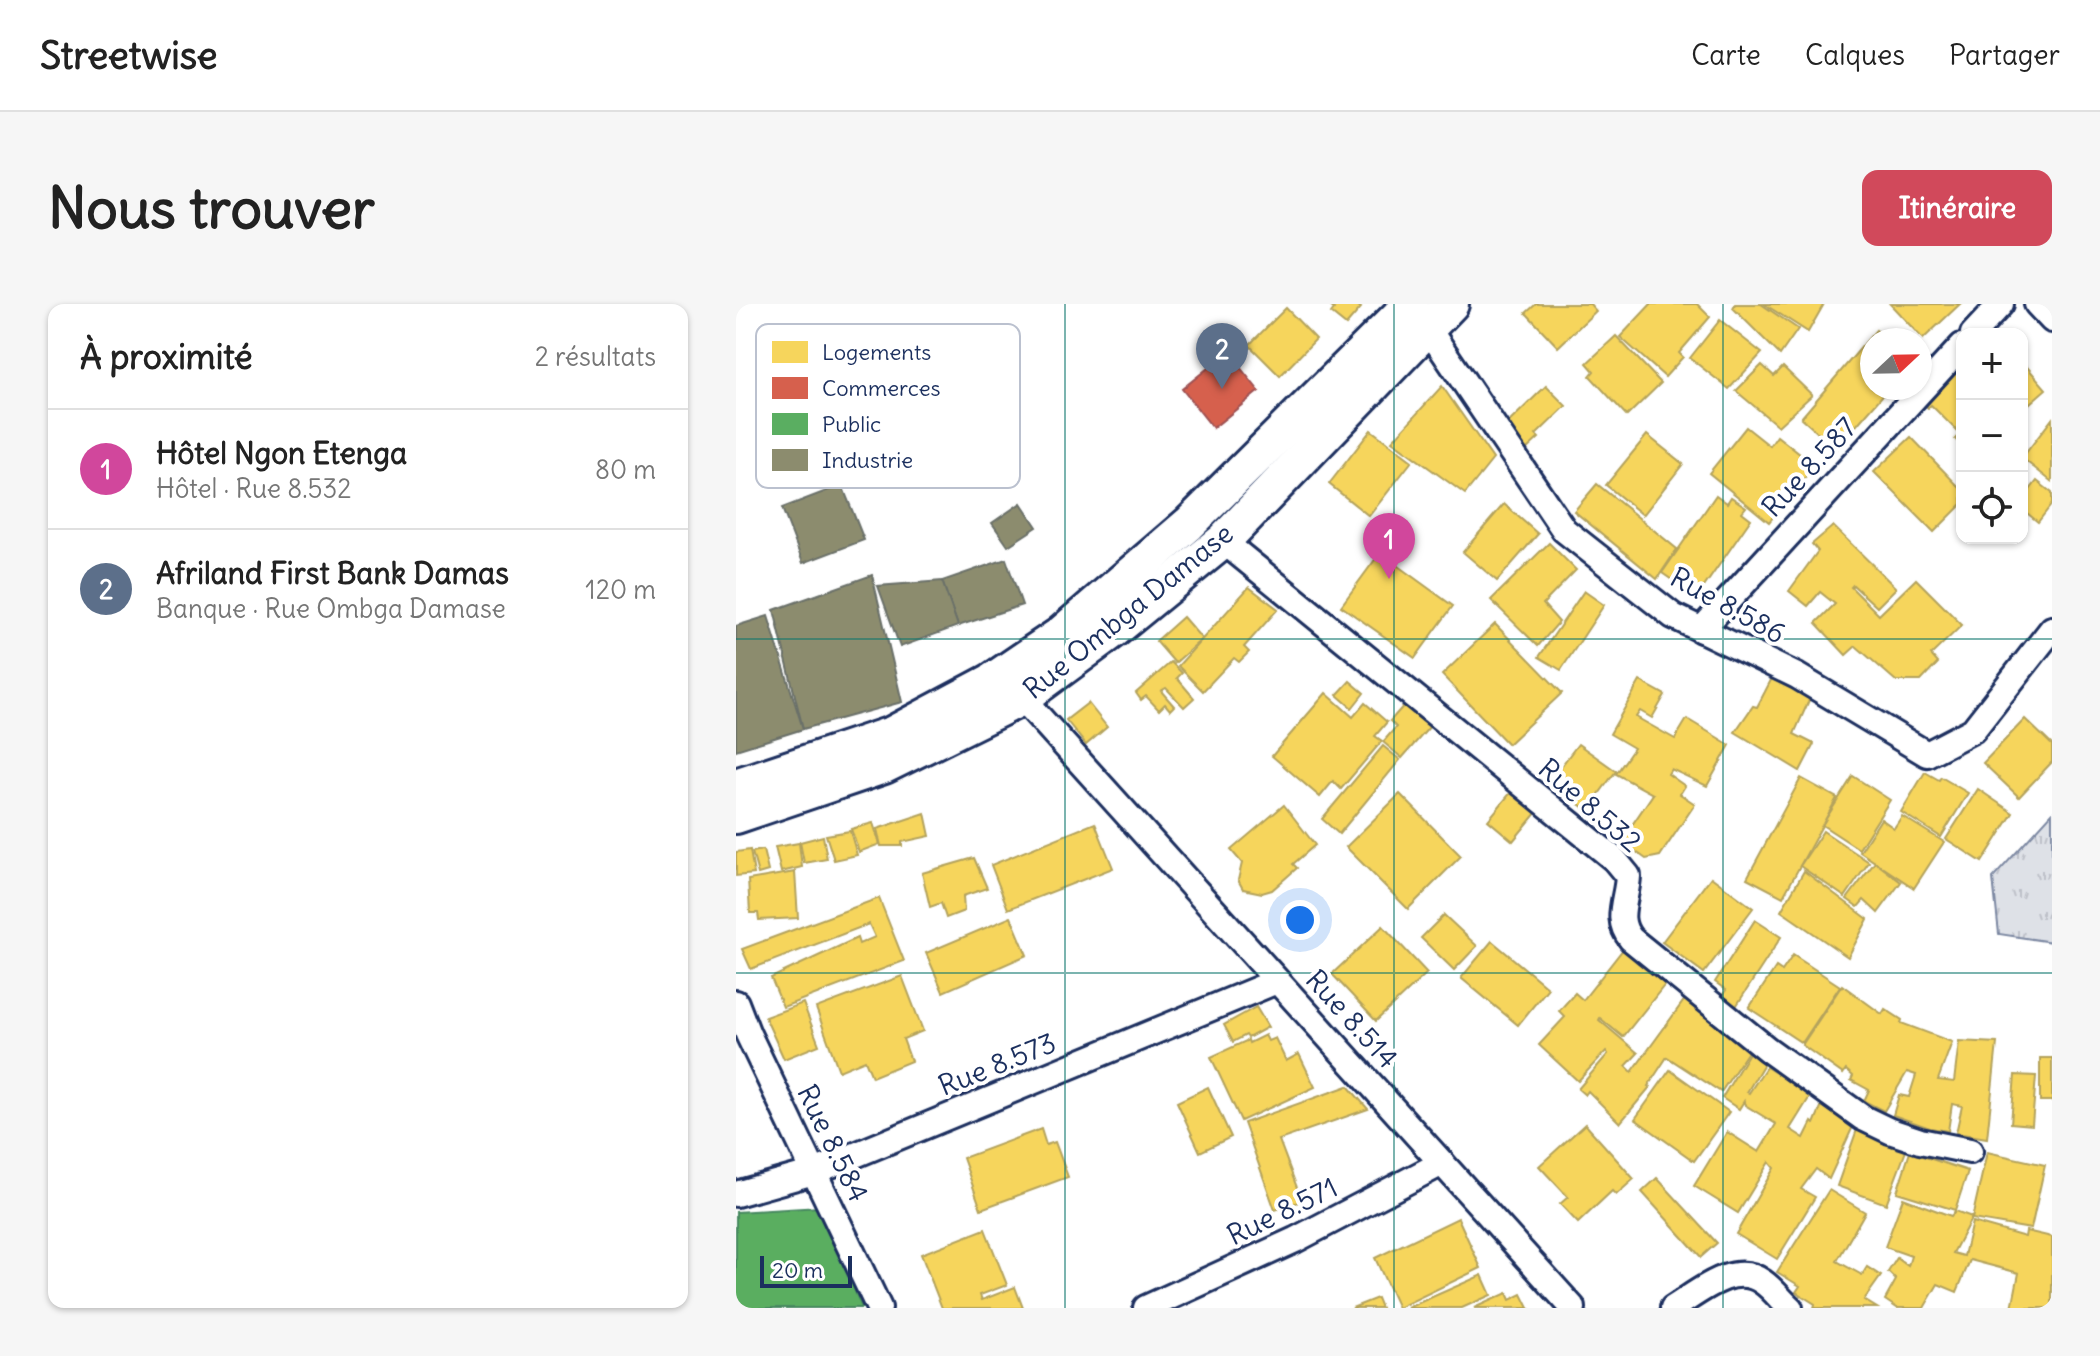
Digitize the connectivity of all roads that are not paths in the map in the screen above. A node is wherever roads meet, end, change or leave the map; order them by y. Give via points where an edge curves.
1 (2001, 304) edge
2 (2037, 304) edge
3 (1430, 312) edge
4 (2052, 320) edge
5 (1979, 328) edge
6 (1956, 352) edge
7 (1223, 541) junction
8 (2052, 629) edge
9 (1701, 630) junction
10 (1022, 698) junction
11 (736, 786) edge
12 (736, 816) edge
13 (1277, 981) junction
14 (736, 1003) edge
15 (1970, 1151) dead end
16 (1442, 1163) junction
17 (814, 1172) junction
18 (736, 1194) edge
19 (879, 1308) edge
20 (1146, 1308) edge
21 (1573, 1308) edge
22 (1673, 1308) edge
23 (1790, 1308) edge

1 - 5 street
2 - 4 street
3 - 7 main road, Rue Ombga Damase
3 - 9 street, Rue 8.586 via 1564,530 1673,616
3 - 11 main road, Rue Ombga Damase via 1061,634 990,682 892,734
6 - 9 street, Rue 8.587
7 - 10 main road, Rue Ombga Damase
7 - 15 street, Rue 8.532 via 1614,859 1628,876 1623,929 1754,1039 1863,1118 1920,1141
8 - 9 street, Rue 8.586 via 1973,730 1927,754 1797,676
10 - 12 main road, Rue Ombga Damase via 884,766
10 - 13 street, Rue 8.514
13 - 16 street, Rue 8.514
13 - 17 street, Rue 8.573
14 - 17 street, Rue 8.584
16 - 20 street, Rue 8.571 via 1295,1240
16 - 21 street, Rue 8.514
17 - 18 street, Rue 8.573
17 - 19 street, Rue 8.584
22 - 23 street via 1721,1278 1740,1274 1761,1280

